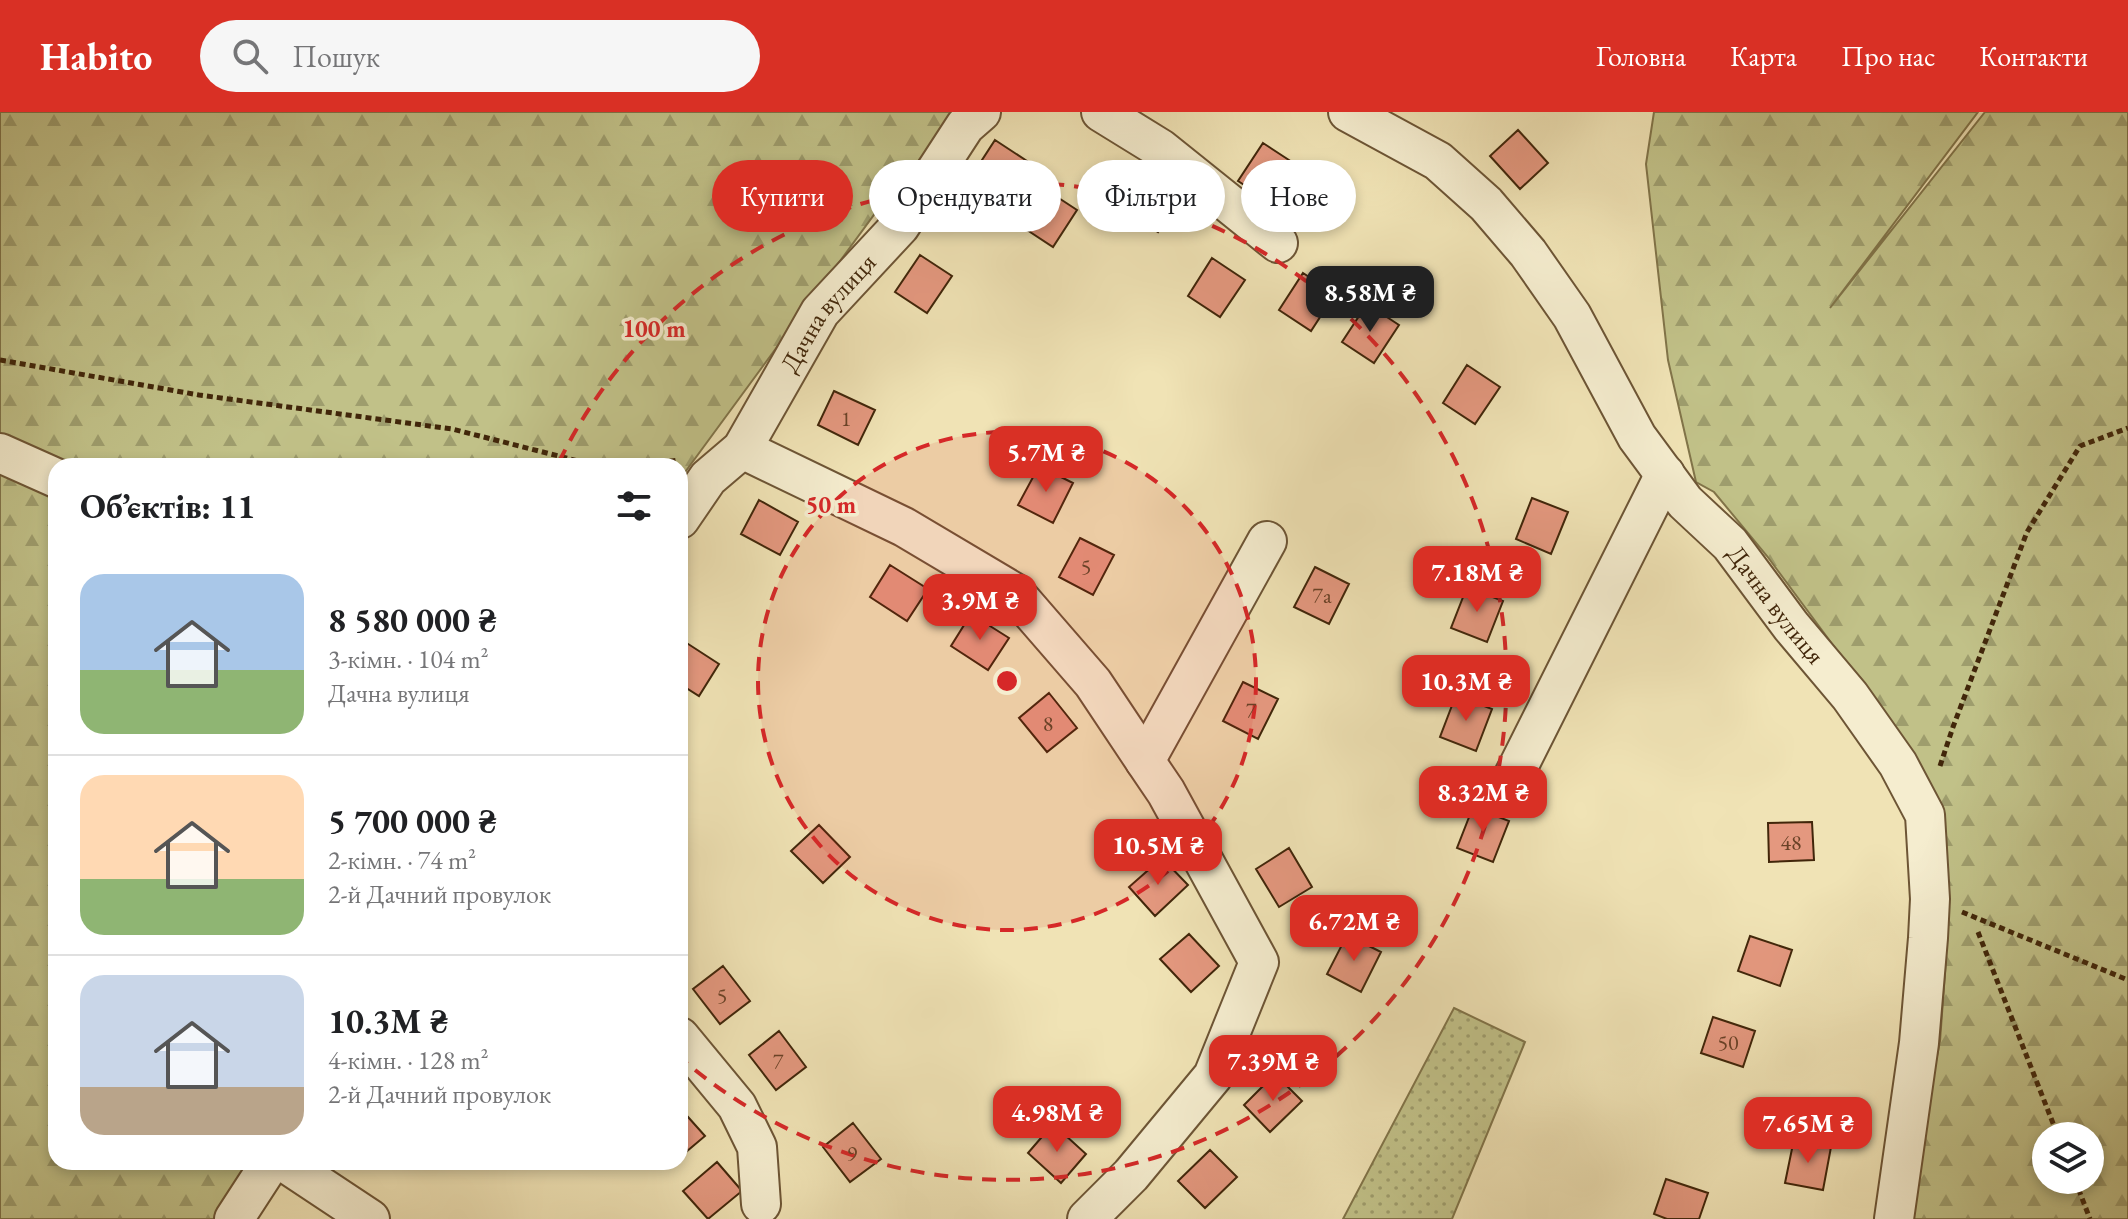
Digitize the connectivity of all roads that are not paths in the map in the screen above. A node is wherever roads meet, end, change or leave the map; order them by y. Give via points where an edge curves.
1 (981, 112) edge
2 (1101, 112) edge
3 (1348, 112) edge
4 (1278, 243) dead end
5 (742, 449) junction
6 (0, 453) edge
7 (48, 474) edge
8 (1665, 474) junction
9 (688, 507) edge
10 (1267, 541) dead end
11 (1145, 761) junction
12 (1510, 783) dead end
13 (688, 1047) edge
14 (266, 1170) edge
15 (296, 1170) edge
16 (761, 1204) dead end
17 (234, 1219) edge
18 (370, 1219) edge
19 (1087, 1219) edge
20 (1894, 1219) edge

1 - 5 street, Дачна вулиця via 965,126 900,226 820,312
2 - 4 street via 1161,149
3 - 8 street, Дачна вулиця via 1438,161 1486,204 1572,316 1637,437
5 - 9 street, Дачна вулиця via 708,478
5 - 11 street via 904,527 1015,593 1093,683
6 - 7 street
8 - 12 street
8 - 20 street, Дачна вулиця via 1685,502 1730,544 1850,696 1898,764 1925,815 1930,899 1919,1043
10 - 11 street
11 - 19 street via 1259,962 1213,1076
13 - 16 street via 737,1106 757,1147
14 - 17 street
15 - 18 street

